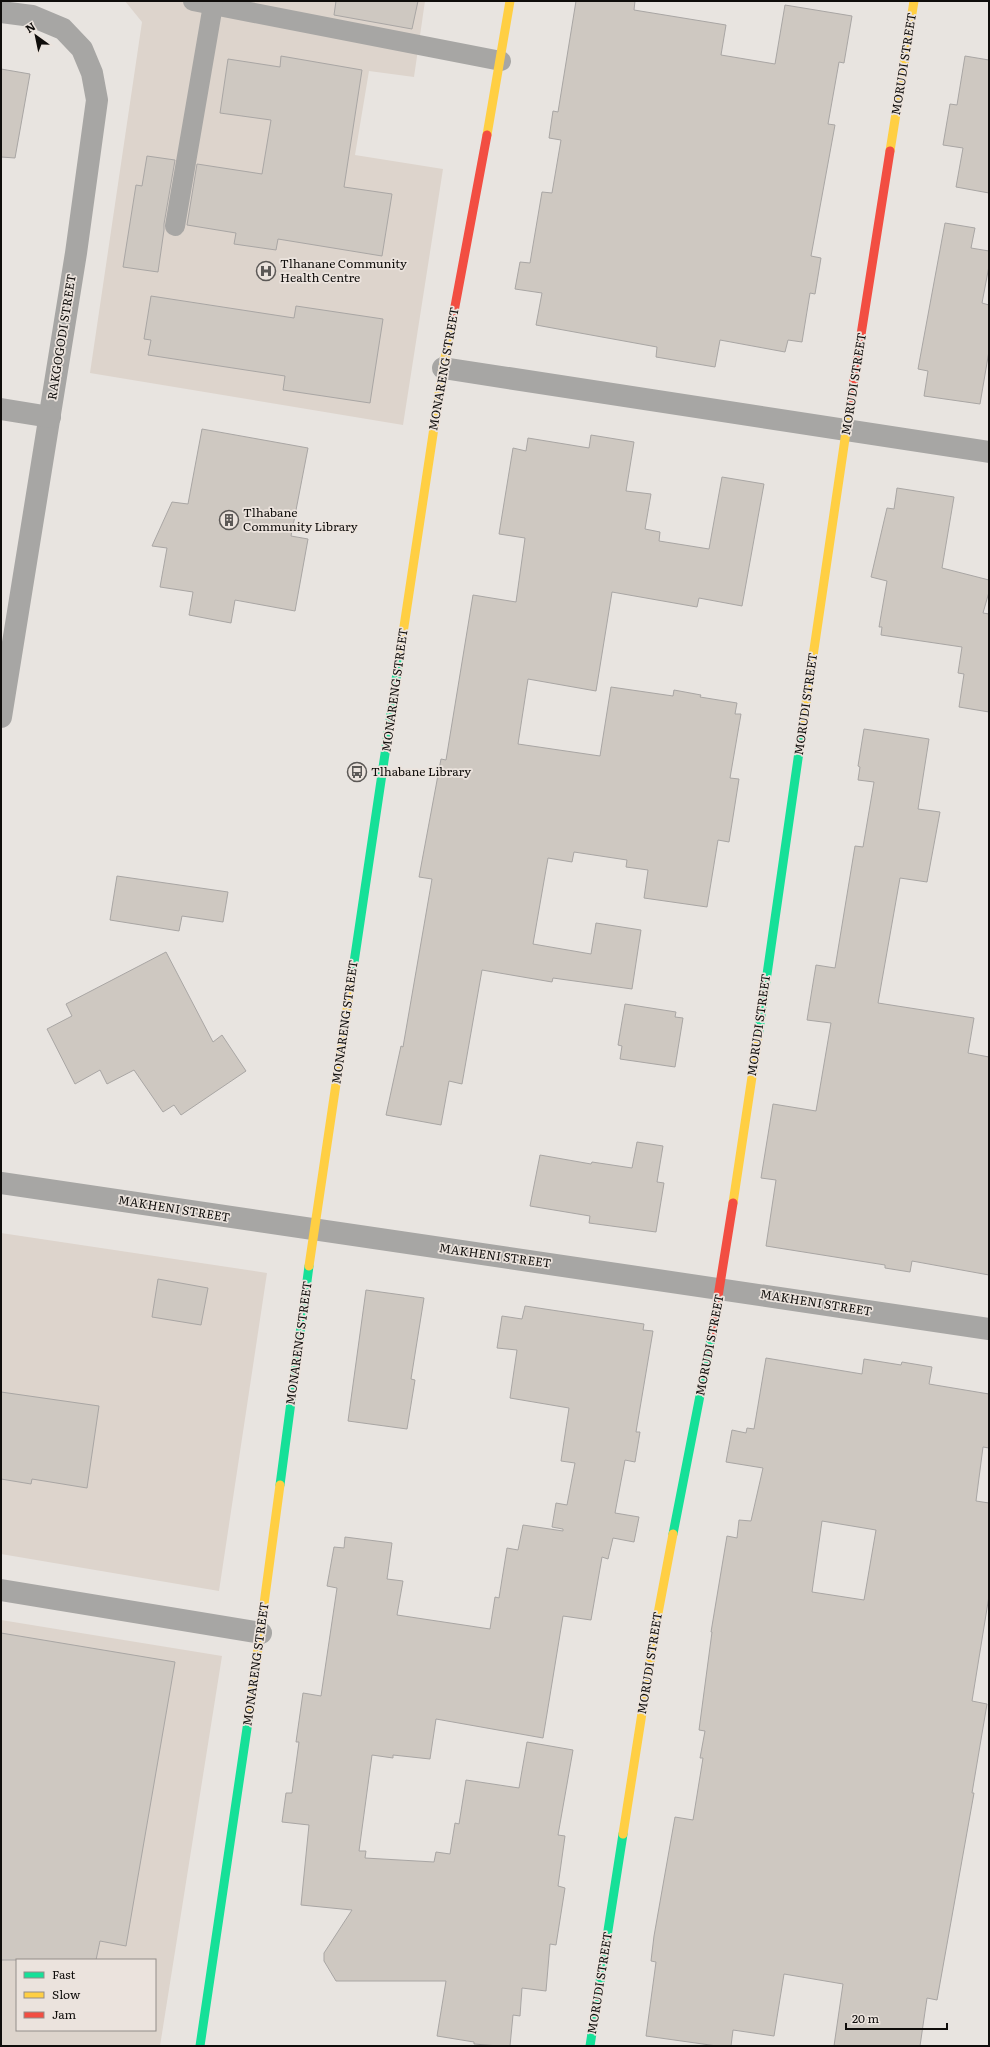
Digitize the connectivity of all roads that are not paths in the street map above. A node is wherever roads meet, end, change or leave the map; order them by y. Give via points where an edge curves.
1 (193, 1) edge
2 (510, 1) edge
3 (914, 1) edge
4 (213, 6) junction
5 (1, 12) edge
6 (501, 61) junction
7 (175, 226) dead end
8 (442, 368) junction
9 (1, 409) edge
10 (50, 417) junction
11 (846, 430) junction
12 (989, 452) edge
13 (1, 717) edge
14 (1, 1182) edge
15 (314, 1230) junction
16 (721, 1288) junction
17 (989, 1329) edge
18 (1, 1590) edge
19 (261, 1634) junction
20 (200, 2046) edge
21 (590, 2046) edge

1 - 4 lane
2 - 6 street, MONARENG STREET
3 - 11 street, MORUDI STREET
4 - 6 lane
4 - 7 lane
5 - 10 street, RAKGOGODI STREET via 32,16 63,29 82,50 92,73 97,100
6 - 8 street, MONARENG STREET
8 - 11 street
8 - 15 street, MONARENG STREET
9 - 10 street
10 - 13 street, RAKGOGODI STREET
11 - 12 street
11 - 16 street, MORUDI STREET
14 - 15 street, MAKHENI STREET
15 - 16 street, MAKHENI STREET
15 - 19 street, MONARENG STREET
16 - 17 street, MAKHENI STREET
16 - 21 street, MORUDI STREET via 656,1624
18 - 19 street
19 - 20 street, MONARENG STREET

